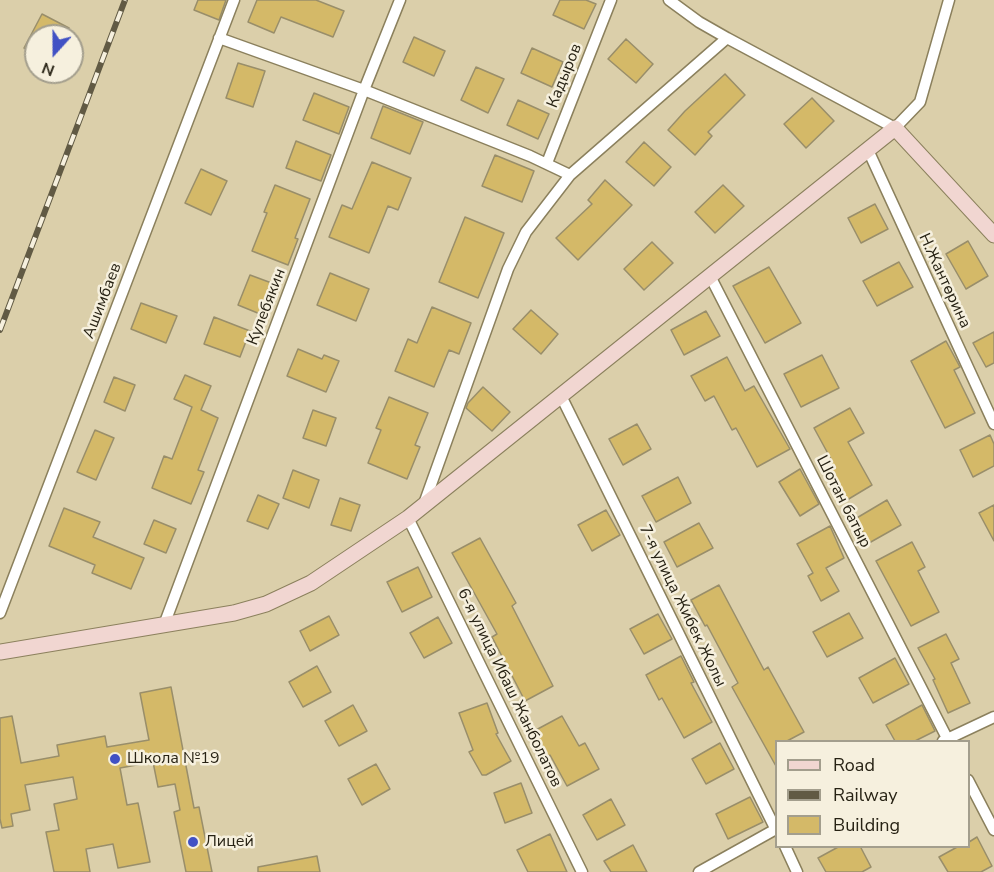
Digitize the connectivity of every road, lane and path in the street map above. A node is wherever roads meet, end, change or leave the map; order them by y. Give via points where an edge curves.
1 (234, 0) edge
2 (400, 0) edge
3 (611, 0) edge
4 (669, 0) edge
5 (949, 0) edge
6 (727, 38) junction
7 (219, 39) junction
8 (364, 90) junction
9 (895, 128) junction
10 (868, 150) junction
11 (547, 164) junction
12 (570, 175) junction
13 (994, 235) edge
14 (710, 276) junction
15 (561, 396) junction
16 (994, 424) edge
17 (422, 507) junction
18 (408, 518) junction
19 (0, 613) edge
20 (164, 625) junction
21 (0, 652) edge
22 (994, 717) edge
23 (945, 740) edge
24 (948, 740) edge
25 (970, 782) edge
26 (775, 827) edge
27 (775, 830) edge
28 (994, 830) edge
29 (785, 848) edge
30 (582, 872) edge
31 (699, 872) edge
32 (797, 872) edge

1 - 7 street, Ашимбаев
2 - 8 street, Кулебякин
3 - 11 street, Кадыров
4 - 6 street
5 - 9 street via 920,102
6 - 9 street
6 - 12 street
7 - 8 street
7 - 19 street, Ашимбаев
8 - 11 street
8 - 20 street, Кулебякин
9 - 10 street
9 - 13 street
10 - 14 street
10 - 16 street, Н.Жантөрина
11 - 12 street
12 - 17 street via 526,232 508,269
14 - 15 street
14 - 23 street, Шотан батыр
15 - 17 street
15 - 26 street, 7-я улица Жибек Жолы
17 - 18 street
18 - 20 street via 311,583 266,604
18 - 30 street, 6-я улица Ибаш Жанболатов
20 - 21 street
22 - 24 street
25 - 28 street
27 - 31 street
29 - 32 street

